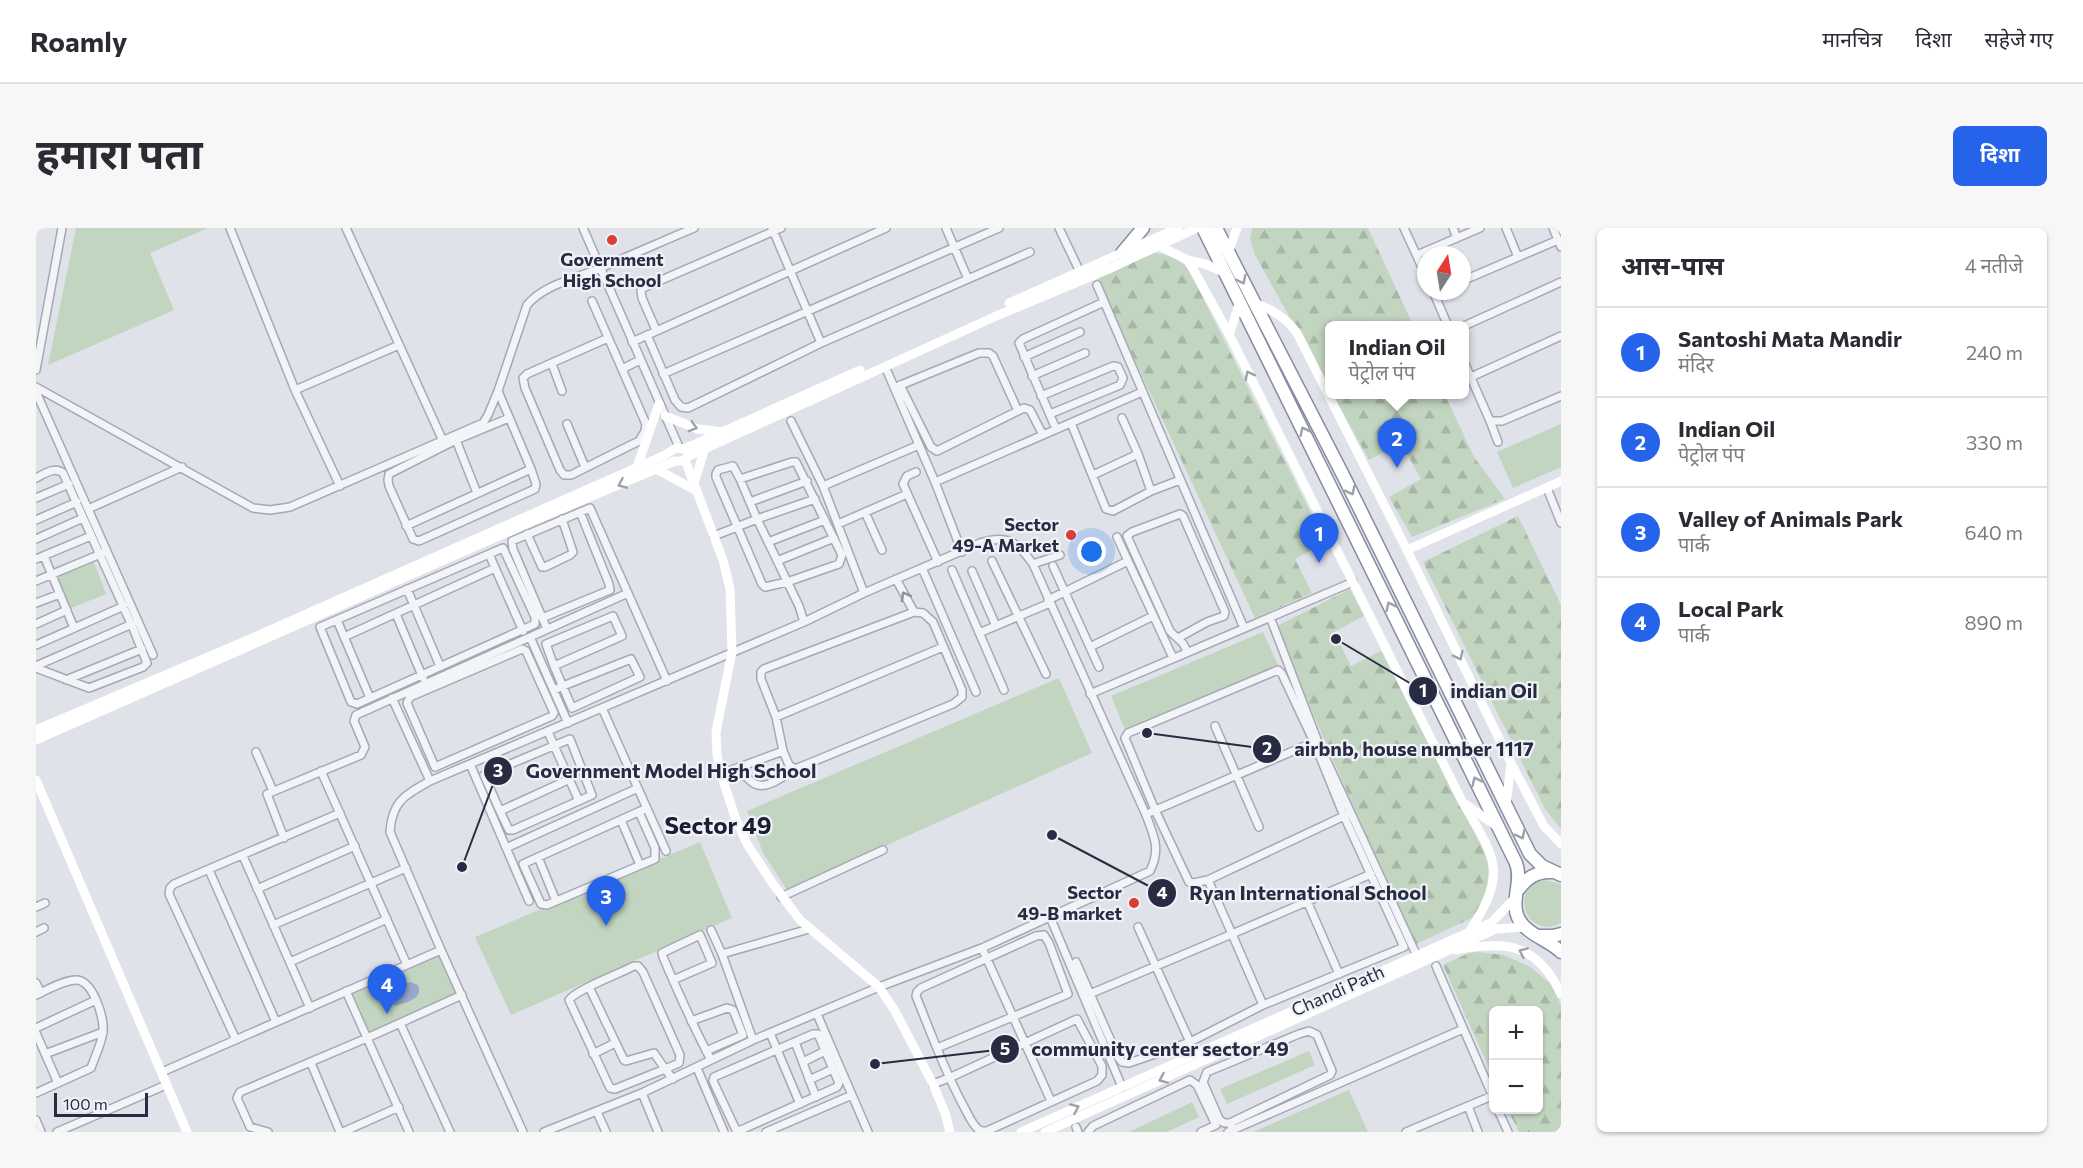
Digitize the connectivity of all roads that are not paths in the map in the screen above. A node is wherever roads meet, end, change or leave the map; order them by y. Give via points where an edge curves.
1 (62, 228) edge
2 (230, 228) edge
3 (346, 228) edge
4 (583, 228) edge
5 (694, 228) edge
6 (886, 228) edge
7 (946, 228) edge
8 (999, 228) edge
9 (1059, 228) edge
10 (1143, 228) edge
11 (1178, 228) edge
12 (1197, 228) edge
13 (1203, 228) edge
14 (1216, 228) edge
15 (1237, 228) edge
16 (1404, 228) edge
17 (1453, 228) edge
18 (1480, 228) edge
19 (1506, 228) edge
20 (1552, 228) edge
21 (776, 229) edge
22 (1457, 238) junction
23 (1558, 240) junction
24 (1159, 246) junction
25 (1438, 246) edge
26 (954, 248) junction
27 (1561, 248) edge
28 (1030, 252) dead end
29 (1122, 253) junction
30 (1228, 253) junction
31 (1417, 255) edge
32 (1518, 257) junction
33 (1188, 260) junction
34 (600, 269) junction
35 (790, 270) junction
36 (1080, 272) junction
37 (1226, 273) junction
38 (1471, 277) edge
39 (968, 279) junction
40 (1561, 282) edge
41 (1097, 285) dead end
42 (1438, 300) edge
43 (592, 301) dead end
44 (1240, 301) junction
45 (1104, 302) junction
46 (1254, 303) junction
47 (807, 310) junction
48 (1446, 321) edge
49 (1469, 324) edge
50 (656, 330) junction
51 (1080, 332) dead end
52 (647, 334) junction
53 (1229, 335) junction
54 (1561, 336) edge
55 (608, 338) junction
56 (632, 342) junction
57 (821, 343) junction
58 (399, 345) junction
59 (1085, 353) dead end
60 (1024, 357) junction
61 (640, 360) junction
62 (552, 364) junction
63 (622, 369) junction
64 (36, 370) edge
65 (887, 371) dead end
66 (1469, 373) edge
67 (663, 374) junction
68 (1032, 376) junction
69 (1471, 377) junction
70 (36, 387) edge
71 (897, 387) junction
72 (1325, 389) edge
73 (296, 390) junction
74 (562, 391) dead end
75 (36, 392) edge
76 (498, 392) junction
77 (1142, 392) junction
78 (1041, 396) junction
79 (1561, 396) edge
80 (1330, 399) edge
81 (660, 404) junction
82 (1018, 411) junction
83 (1050, 414) junction
84 (665, 416) junction
85 (509, 418) junction
86 (1122, 418) dead end
87 (791, 421) dead end
88 (1490, 421) junction
89 (1071, 423) junction
90 (567, 424) dead end
91 (1056, 429) junction
92 (723, 432) junction
93 (1043, 435) junction
94 (456, 440) junction
95 (443, 441) junction
96 (1498, 442) dead end
97 (919, 445) junction
98 (705, 448) junction
99 (680, 454) junction
100 (1138, 454) junction
101 (182, 467) junction
102 (585, 467) junction
103 (637, 467) junction
104 (531, 470) junction
105 (656, 470) junction
106 (916, 472) dead end
107 (1093, 475) junction
108 (36, 478) edge
109 (740, 479) junction
110 (1180, 480) junction
111 (807, 481) junction
112 (935, 482) junction
113 (1561, 482) edge
114 (69, 484) junction
115 (340, 486) junction
116 (823, 486) junction
117 (695, 487) junction
118 (1546, 488) junction
119 (1151, 491) junction
120 (477, 493) junction
121 (907, 494) junction
122 (36, 498) edge
123 (815, 499) junction
124 (77, 502) junction
125 (750, 502) junction
126 (88, 509) junction
127 (580, 512) junction
128 (865, 512) junction
129 (83, 518) junction
130 (562, 519) junction
131 (757, 519) junction
132 (36, 520) edge
133 (825, 520) junction
134 (1561, 523) edge
135 (838, 524) junction
136 (406, 526) junction
137 (738, 527) junction
138 (527, 534) junction
139 (91, 536) junction
140 (714, 536) junction
141 (1117, 537) dead end
142 (834, 538) junction
143 (36, 539) edge
144 (768, 542) junction
145 (1407, 549) junction
146 (882, 550) dead end
147 (107, 552) junction
148 (962, 552) junction
149 (489, 554) junction
150 (99, 555) junction
151 (1060, 555) dead end
152 (44, 556) junction
153 (36, 559) edge
154 (777, 561) junction
155 (992, 561) dead end
156 (1128, 561) junction
157 (938, 562) junction
158 (1033, 564) junction
159 (1053, 566) dead end
160 (495, 568) junction
161 (922, 568) junction
162 (952, 570) dead end
163 (972, 572) dead end
164 (51, 574) junction
165 (896, 579) junction
166 (36, 581) edge
167 (788, 582) junction
168 (1353, 582) junction
169 (407, 589) junction
170 (1064, 591) junction
171 (628, 593) junction
172 (864, 593) junction
173 (60, 594) junction
174 (1049, 602) junction
175 (36, 603) edge
176 (415, 605) junction
177 (124, 606) junction
178 (67, 610) junction
179 (914, 612) junction
180 (396, 614) junction
181 (1153, 616) junction
182 (1018, 617) junction
183 (1270, 617) junction
184 (542, 618) junction
185 (337, 620) junction
186 (804, 622) junction
187 (36, 624) edge
188 (132, 624) junction
189 (996, 626) junction
190 (74, 628) junction
191 (1244, 628) junction
192 (522, 629) junction
193 (547, 629) junction
194 (980, 633) junction
195 (344, 637) junction
196 (528, 638) junction
197 (1178, 638) junction
198 (36, 645) edge
199 (943, 647) junction
200 (1090, 647) junction
201 (142, 649) junction
202 (732, 652) junction
203 (1187, 652) junction
204 (153, 655) dead end
205 (1173, 658) junction
206 (440, 666) junction
207 (554, 666) junction
208 (36, 667) edge
209 (1099, 667) dead end
210 (1046, 674) dead end
211 (422, 675) junction
212 (66, 680) junction
213 (667, 681) junction
214 (425, 683) junction
215 (563, 686) junction
216 (554, 690) junction
217 (1004, 690) dead end
218 (976, 692) dead end
219 (1090, 694) junction
220 (370, 698) junction
221 (392, 698) junction
222 (602, 708) junction
223 (776, 717) junction
224 (568, 723) junction
225 (530, 725) junction
226 (1215, 726) dead end
227 (36, 730) edge
228 (548, 732) junction
229 (536, 737) junction
230 (36, 740) edge
231 (1314, 742) junction
232 (554, 745) junction
233 (783, 751) junction
234 (256, 752) dead end
235 (1511, 763) junction
236 (470, 764) junction
237 (737, 768) junction
238 (795, 769) junction
239 (321, 771) junction
240 (721, 774) junction
241 (1236, 777) junction
242 (570, 779) junction
243 (36, 780) edge
244 (430, 781) junction
245 (638, 788) junction
246 (273, 791) junction
247 (579, 801) junction
248 (1463, 802) junction
249 (1506, 806) junction
250 (647, 808) junction
251 (1155, 810) junction
252 (500, 811) junction
253 (639, 812) junction
254 (340, 813) junction
255 (1347, 814) junction
256 (1146, 815) junction
257 (621, 820) junction
258 (1259, 827) dead end
259 (1499, 828) junction
260 (284, 838) junction
261 (1561, 844) edge
262 (355, 846) junction
263 (506, 848) junction
264 (884, 850) dead end
265 (666, 851) dead end
266 (243, 856) junction
267 (538, 857) junction
268 (640, 865) junction
269 (406, 867) junction
270 (209, 870) junction
271 (1371, 874) junction
272 (1560, 874) edge
273 (1208, 880) junction
274 (371, 883) junction
275 (257, 889) junction
276 (1516, 895) junction
277 (782, 897) junction
278 (529, 901) dead end
279 (556, 901) junction
280 (1307, 902) junction
281 (45, 903) dead end
282 (36, 907) edge
283 (1050, 917) junction
284 (387, 919) junction
285 (273, 925) junction
286 (1138, 927) dead end
287 (1524, 927) junction
288 (44, 928) dead end
289 (809, 929) junction
290 (711, 930) dead end
291 (36, 932) edge
292 (1469, 932) junction
293 (1561, 933) edge
294 (1232, 934) junction
295 (1536, 935) junction
296 (982, 948) junction
297 (441, 950) junction
298 (1561, 952) edge
299 (722, 954) junction
300 (1417, 956) junction
301 (987, 958) junction
302 (1435, 961) junction
303 (290, 962) junction
304 (1076, 962) dead end
305 (407, 965) junction
306 (1156, 966) junction
307 (1340, 974) junction
308 (673, 980) junction
309 (36, 983) edge
310 (589, 987) junction
311 (879, 987) junction
312 (346, 992) junction
313 (38, 994) edge
314 (1561, 994) edge
315 (462, 995) junction
316 (1087, 995) junction
317 (96, 1000) junction
318 (1263, 1005) junction
319 (310, 1008) junction
320 (817, 1014) junction
321 (1013, 1017) junction
322 (691, 1021) junction
323 (276, 1022) junction
324 (400, 1023) junction
325 (36, 1028) edge
326 (1463, 1029) junction
327 (103, 1032) junction
328 (36, 1033) edge
329 (770, 1033) junction
330 (367, 1038) junction
331 (236, 1040) junction
332 (753, 1040) junction
333 (795, 1042) junction
334 (1190, 1042) junction
335 (615, 1043) junction
336 (1025, 1043) junction
337 (937, 1048) junction
338 (777, 1050) junction
339 (706, 1051) junction
340 (825, 1051) junction
341 (45, 1054) junction
342 (593, 1054) junction
343 (711, 1060) junction
344 (803, 1062) junction
345 (311, 1063) junction
346 (698, 1068) junction
347 (665, 1069) junction
348 (833, 1069) junction
349 (162, 1072) junction
350 (1330, 1075) junction
351 (672, 1078) junction
352 (949, 1078) junction
353 (809, 1080) junction
354 (58, 1083) junction
355 (933, 1084) junction
356 (166, 1085) junction
357 (1334, 1086) junction
358 (1122, 1087) junction
359 (1489, 1088) edge
360 (36, 1093) edge
361 (642, 1093) junction
362 (852, 1095) junction
363 (816, 1097) junction
364 (1489, 1098) edge
365 (1051, 1101) junction
366 (800, 1104) junction
367 (1467, 1106) junction
368 (399, 1107) junction
369 (597, 1112) junction
370 (945, 1113) junction
371 (1500, 1114) edge
372 (36, 1120) edge
373 (1217, 1128) edge
374 (1230, 1128) edge
375 (41, 1132) edge
376 (57, 1132) edge
377 (187, 1132) edge
378 (268, 1132) edge
379 (341, 1132) edge
380 (409, 1132) edge
381 (450, 1132) edge
382 (523, 1132) edge
383 (544, 1132) edge
384 (606, 1132) edge
385 (658, 1132) edge
386 (724, 1132) edge
387 (766, 1132) edge
388 (868, 1132) edge
389 (950, 1132) edge
390 (956, 1132) edge
391 (1021, 1132) edge
392 (1045, 1132) edge
393 (1088, 1132) edge
394 (1201, 1132) edge
395 (1406, 1132) edge
396 (1478, 1132) edge
397 (1508, 1132) edge

1 - 64 street
2 - 73 street
3 - 58 street
4 - 34 street
5 - 34 street
6 - 35 street
7 - 26 street
8 - 26 street
9 - 36 street
10 - 29 highway
11 - 29 main road
12 - 24 main road
13 - 37 highway
14 - 30 highway
15 - 30 main road
16 - 31 street
17 - 22 street
18 - 22 street
19 - 32 street
20 - 23 street
21 - 35 street
21 - 50 street via 643,288 642,298
22 - 25 street
23 - 27 street
23 - 32 street
24 - 33 main road
24 - 98 main road via 983,321
26 - 39 street
26 - 47 street
28 - 39 street
29 - 36 main road
30 -> 46 highway
32 - 38 street
33 - 37 main road
33 - 53 main road
34 - 56 street
34 - 76 street via 543,290 527,305
35 - 47 street
35 - 50 street
36 - 92 main road
37 - 44 highway
39 - 57 street
40 - 49 street
41 - 45 street
42 - 48 street
43 - 55 street
44 - 53 main road
259 -> 44 highway
45 - 60 street via 1021,340 1018,343
45 - 77 street
46 - 72 main road via 1286,318
46 -> 249 highway
47 - 57 street
47 - 67 street
50 - 52 street
51 - 60 street
52 - 56 street
52 - 67 street
168 -> 53 main road
54 - 69 street
55 - 62 street
55 - 63 street
56 - 61 street
57 - 67 street via 688,408 675,400
58 - 73 street
58 - 95 street
59 - 68 street
60 - 68 street
61 - 63 street
61 - 81 street
62 - 74 street
62 - 102 street via 527,374 523,382 560,470 568,475
63 - 102 street via 642,413 645,430 639,441
65 - 71 street
66 - 69 street
68 - 78 street
69 - 88 street
70 - 101 street
71 - 82 street via 979,353 990,353
71 - 82 street via 937,451
71 - 97 street
73 - 115 street
75 - 126 street
76 - 85 street
76 - 95 street via 483,423
77 - 89 street
77 - 110 street
78 - 83 street
78 - 83 street via 1118,367 1123,378 1120,385
79 - 88 street via 1502,421
80 - 145 main road
81 - 84 street
81 - 103 main road
82 - 93 street via 1030,410
83 - 91 street
84 -> 92 main road via 698,429
84 - 99 street
85 - 94 street
85 - 104 street
86 - 100 street
87 - 116 street
88 - 96 street
89 - 91 street
89 - 107 street
90 - 102 street
91 - 93 street
92 - 99 main road
93 - 112 street
94 - 120 street
94 - 136 street via 389,474 389,486
95 - 115 street
97 - 112 street
97 - 116 street
98 - 99 main road
98 - 117 main road
99 - 103 main road
99 - 105 main road
99 - 117 main road
100 - 107 street
100 - 119 street
101 - 115 street via 253,508 290,507
101 - 126 street
103 - 227 main road
104 - 120 street
104 - 136 street via 535,489 493,508 419,541 413,539
105 - 117 main road
105 -> 230 main road
106 - 121 street via 904,479
107 - 119 street via 1109,511
108 - 114 street via 58,470
109 - 111 street via 792,462 799,465
109 - 125 street
109 - 137 street via 733,466 716,474
110 - 119 street
110 - 191 street
111 - 123 street
111 - 125 street
112 - 148 street
113 - 118 main road
114 - 122 street
114 - 124 street
116 - 135 street
117 - 140 main road
118 - 134 street
118 - 145 main road
120 - 136 street
121 - 128 street
121 - 157 street
123 - 131 street
123 - 133 street
124 - 129 street
124 - 132 street
125 - 131 street
126 - 147 street
127 - 130 street
127 - 171 street via 590,508
127 - 184 street via 610,590
128 - 135 street
128 - 146 street
129 - 139 street
129 - 143 street
130 - 138 street
130 - 138 street via 573,552 545,567
131 - 137 street
131 - 144 street
133 - 142 street
133 - 144 street
135 - 172 street
137 - 140 street
137 - 167 street via 765,588
138 - 184 street via 511,544
139 - 150 street
139 - 152 street
140 - 202 main road via 730,588
141 - 156 street
142 - 154 street
142 - 167 street via 842,555 838,564
144 - 154 street
145 -> 235 main road
147 - 150 street
147 - 204 street
148 - 157 street
148 - 158 street via 980,543 1000,540 1021,547
149 - 160 street
149 - 169 street
149 - 192 street via 503,548 535,617 535,624
150 - 164 street
150 - 177 street
151 - 158 street
152 - 153 street
152 - 164 street
154 - 167 street
155 - 182 street
156 - 170 street
156 - 181 street
157 - 161 street
158 - 174 street
159 - 170 street
160 - 176 street
160 - 192 street
161 - 165 street
161 - 218 street
162 - 194 street
163 - 189 street
164 - 166 street
164 - 173 street
165 - 172 street
179 -> 165 street
167 - 186 street
168 - 183 street
168 - 248 main road
169 - 176 street
169 - 185 street
170 - 174 street
170 - 200 street
171 - 193 street
171 - 213 street
172 - 186 street
173 - 175 street
173 - 178 street
174 - 182 street
174 - 219 street
176 - 180 street
176 - 206 street
177 - 188 street
177 - 190 street
178 - 187 street
178 - 190 street
179 - 199 street via 923,613 933,622
179 - 223 street via 764,669 761,680
180 - 195 street
180 - 211 street
181 - 200 street
181 - 205 street
182 - 189 street
182 - 210 street
183 - 191 street
183 - 255 street
184 - 193 street
185 - 195 street
185 - 220 street via 320,627 351,702 357,704
186 - 202 street
188 - 201 street
188 - 208 street
189 - 194 street
190 - 198 street
191 - 203 street
192 - 196 street
192 - 206 street
193 - 196 street
194 - 217 street
195 - 220 street
196 - 214 street
196 - 216 street
197 - 197 street via 1170,631 1127,536 1180,514 1225,612 1224,616
197 - 203 street
199 - 223 street
199 - 238 street via 962,697
200 - 209 street
201 - 212 street
201 - 212 street via 146,665 94,687
202 - 213 street
202 - 240 main road via 716,732
203 - 205 street
205 - 219 street
206 - 211 street
207 - 207 street via 622,636 613,616 546,644
207 - 215 street
208 - 212 street
211 - 214 street
211 - 220 street
213 - 222 street
214 - 221 street
215 - 215 street via 631,659 640,677 572,708
215 - 216 street
216 - 224 street
219 - 256 street
221 - 239 street via 354,718 365,747 361,755
221 - 244 street
222 - 224 street
222 - 245 street
223 - 233 street
224 - 228 street
225 - 225 street via 435,767 407,703 411,697 522,649 554,709 552,716
225 - 229 street
226 - 241 street
228 - 229 street
228 - 232 street
229 - 236 street
231 - 241 street
231 - 251 street via 1280,671 1274,670 1125,735
231 - 255 street
232 - 242 street
232 - 247 street via 570,739 592,795
232 - 252 street via 484,775
233 - 237 street
233 - 238 street
234 - 246 street
235 - 249 main road
235 - 261 main road via 1544,826
236 - 244 street
236 - 263 street
237 - 238 street via 760,785 768,785
237 - 240 street
239 - 246 street
239 - 254 street
240 - 277 main road via 747,844
241 - 251 street
241 - 258 street
242 - 247 street
242 - 252 street
243 - 349 main road
244 - 269 street via 396,804 391,816 390,832
245 - 250 street
245 - 263 street
246 - 260 street via 267,796
247 - 252 street via 513,830 509,830
248 - 259 main road
248 - 292 main road via 1488,846 1494,865 1492,886
249 -> 272 highway via 1530,854 1542,866
250 - 253 street
250 - 265 street
251 - 256 street
251 - 273 street via 1186,880
253 - 257 street
253 - 268 street via 656,852 655,859
254 - 260 street
254 - 262 street
255 - 271 street
255 - 273 street
255 - 300 street
256 - 283 street via 1157,846 1150,871
257 - 267 street
257 - 268 street
259 - 276 highway via 1518,868
260 - 266 street
262 - 274 street
262 - 275 street
263 - 278 street
264 - 277 street
266 - 270 street
266 - 275 street
267 - 279 street
267 - 279 street via 523,864 541,904
268 - 279 street
269 - 274 street
269 - 297 street
270 - 323 street
270 - 331 street via 174,884 170,894
271 - 280 street
271 - 307 street via 1404,947
272 - 276 highway via 1543,872 1532,876
273 - 294 street
274 - 284 street
274 - 285 street
275 - 285 street
276 - 287 highway via 1516,915
276 - 292 main road, Chandi Path via 1492,922
277 - 289 main road
280 - 294 street
280 - 307 street
281 - 282 street
283 - 296 street
283 - 316 street
284 - 303 street
284 - 305 street
285 - 303 street
286 - 306 street
287 - 295 highway
287 - 302 main road, Chandi Path via 1496,928
288 - 291 street
289 - 299 street
289 - 311 main road
290 - 299 street
292 - 300 main road, Chandi Path
293 - 295 highway
294 - 306 street
294 - 318 street
295 - 298 highway
296 - 301 street
296 - 311 street
297 - 305 street
297 - 315 street
299 - 332 street
300 - 358 main road, Chandi Path
301 - 321 street
301 - 321 street via 1036,936 1044,935 1049,943 1068,994
301 - 337 street via 917,992
314 -> 302 main road via 1543,965 1518,949 1477,947
302 - 326 street
302 -> 392 main road, Chandi Path
303 - 319 street
304 - 316 street
305 - 312 street
306 - 316 street
306 - 334 street
307 - 318 street
308 - 308 street via 663,951 700,935 712,963
308 - 322 street
309 - 313 street
310 - 335 street
310 - 342 street via 568,1000
310 - 347 street via 634,966 641,968 680,1055 679,1063
311 - 320 street
311 - 355 main road
312 - 319 street
312 - 330 street
313 - 317 street via 78,980 84,982
315 - 324 street
315 - 382 street
316 - 334 street via 1122,1062 1129,1064
316 - 358 street
317 - 325 street
317 - 327 street
318 - 334 street
319 - 323 street
320 - 329 street
320 - 362 street
321 - 336 street
321 - 337 street
322 - 339 street
322 - 339 street via 727,1008 733,1010 744,1035
323 - 331 street
324 - 330 street
324 - 381 street
326 - 357 street
326 - 359 street
327 - 341 street
327 - 354 street via 91,1068
328 - 341 street
329 - 332 street
329 - 338 street
330 - 345 street
330 - 368 street
331 - 349 street
332 - 343 street
333 - 338 street
333 - 340 street via 818,1035
333 - 344 street
335 - 342 street
335 - 347 street via 624,1060 654,1053
336 - 352 street
336 - 365 street
336 - 365 street via 1077,1019 1102,1066 1097,1081
337 - 352 street
338 - 366 street
338 - 366 street via 714,1077 713,1081 736,1130
339 - 343 street
340 - 344 street
340 - 348 street
341 - 354 street
342 - 347 street via 612,1089
343 - 346 street
344 - 353 street
345 - 378 street via 237,1094 250,1127
345 - 379 street
346 - 351 street
346 - 386 street
347 - 351 street
348 - 353 street
348 - 363 street via 837,1087
349 - 356 main road
350 - 357 street
350 - 374 street
350 - 374 street via 1332,1071 1317,1035 1309,1031 1207,1072 1203,1082 1219,1119
351 - 361 street
352 - 355 street
352 - 365 street via 972,1121 982,1131
353 - 363 street
354 - 360 street
355 - 370 main road
356 - 376 street
356 - 377 main road
357 - 374 street
391 -> 358 main road, Chandi Path
361 - 369 street
361 - 385 street
362 - 387 street
362 - 388 street
363 - 366 street
364 - 367 street
367 - 395 street
367 - 396 street
368 - 379 street
368 - 380 street
369 - 383 street
369 - 384 street
370 - 389 main road
370 - 390 main road
371 - 397 street
372 - 375 street
373 - 393 street via 1197,1085 1190,1080 1093,1126
373 - 394 street

